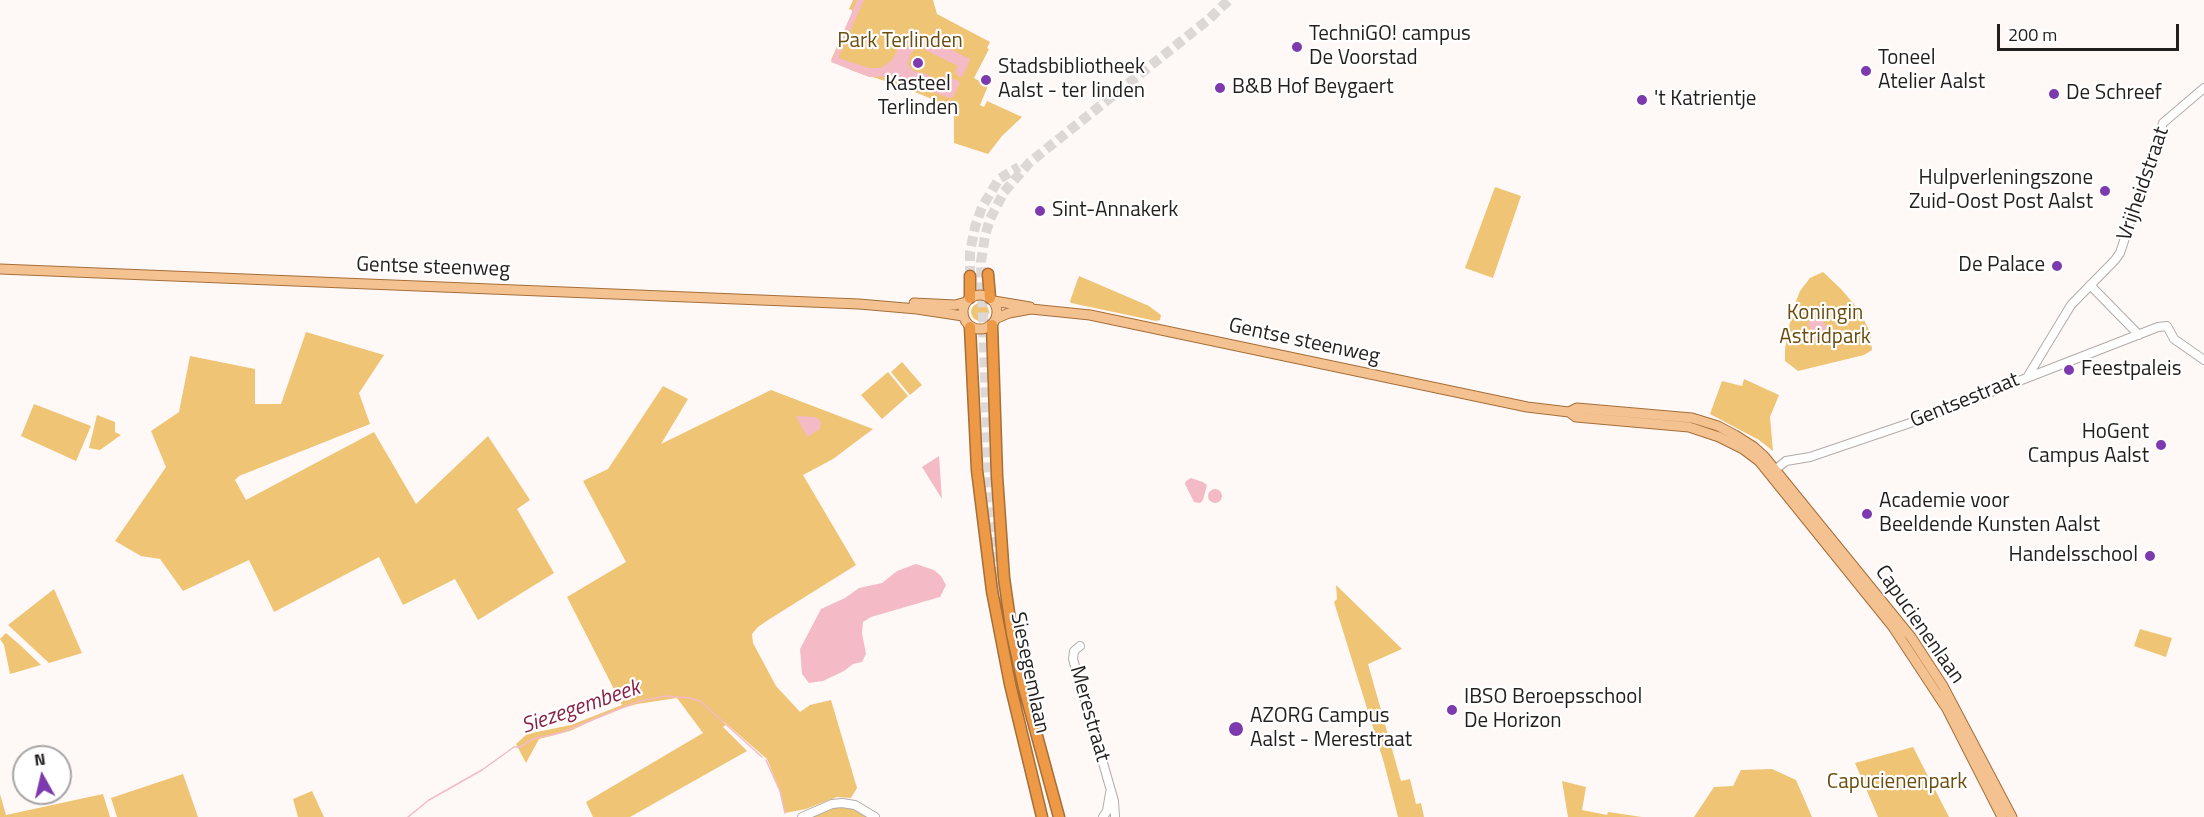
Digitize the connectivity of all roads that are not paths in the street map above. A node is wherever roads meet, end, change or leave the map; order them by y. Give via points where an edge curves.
1 (2204, 88) edge
2 (0, 269) edge
3 (988, 274) dead end
4 (970, 276) tunnel mouth
5 (2090, 285) junction
6 (968, 300) junction
7 (992, 300) junction
8 (864, 305) junction
9 (1031, 309) junction
10 (963, 316) junction
11 (994, 322) junction
12 (970, 327) junction
13 (2139, 335) junction
14 (2204, 360) edge
15 (2028, 376) junction
16 (1772, 472) junction
17 (1080, 646) dead end
18 (1109, 785) junction
19 (802, 817) edge
20 (875, 817) edge
21 (1042, 817) edge
22 (1059, 817) edge
23 (1102, 817) edge
24 (1114, 817) edge
25 (2002, 817) edge
26 (2012, 817) edge

1 - 5 street, Vrijheidstraat via 2163,123 2120,253
2 - 8 main road, Gentse steenweg
3 - 7 highway
4 - 6 highway
5 - 13 street
5 - 15 street, Gentsestraat via 2071,305
6 - 7 main road via 980,295
6 - 8 main road, Gentse steenweg via 956,305 876,301
6 - 10 main road
7 - 9 main road, Gentse steenweg
7 - 11 main road via 998,311
8 - 10 main road, Gentse steenweg
9 - 11 main road, Gentse steenweg via 1009,313
9 - 16 main road, Gentse steenweg via 1090,315 1527,407 1569,412 1576,417 1707,422 1754,447
10 - 12 main road
11 - 12 main road via 984,330
11 - 22 highway, Siesegemlaan via 1000,537 1012,634
12 - 21 highway, Siesegemlaan via 977,470 992,591
13 - 14 street via 2167,326 2174,339
13 - 15 street
15 - 16 street, Gentsestraat via 1916,421 1810,457 1786,461
16 - 25 main road, Capucienenlaan via 1910,651 1945,706
16 - 26 main road, Capucienenlaan via 1817,519 1917,646 1943,686
17 - 18 street, Merestraat via 1073,659
18 - 23 street, Merestraat via 1109,804
18 - 24 street, Merestraat
19 - 20 street via 842,803 855,805

